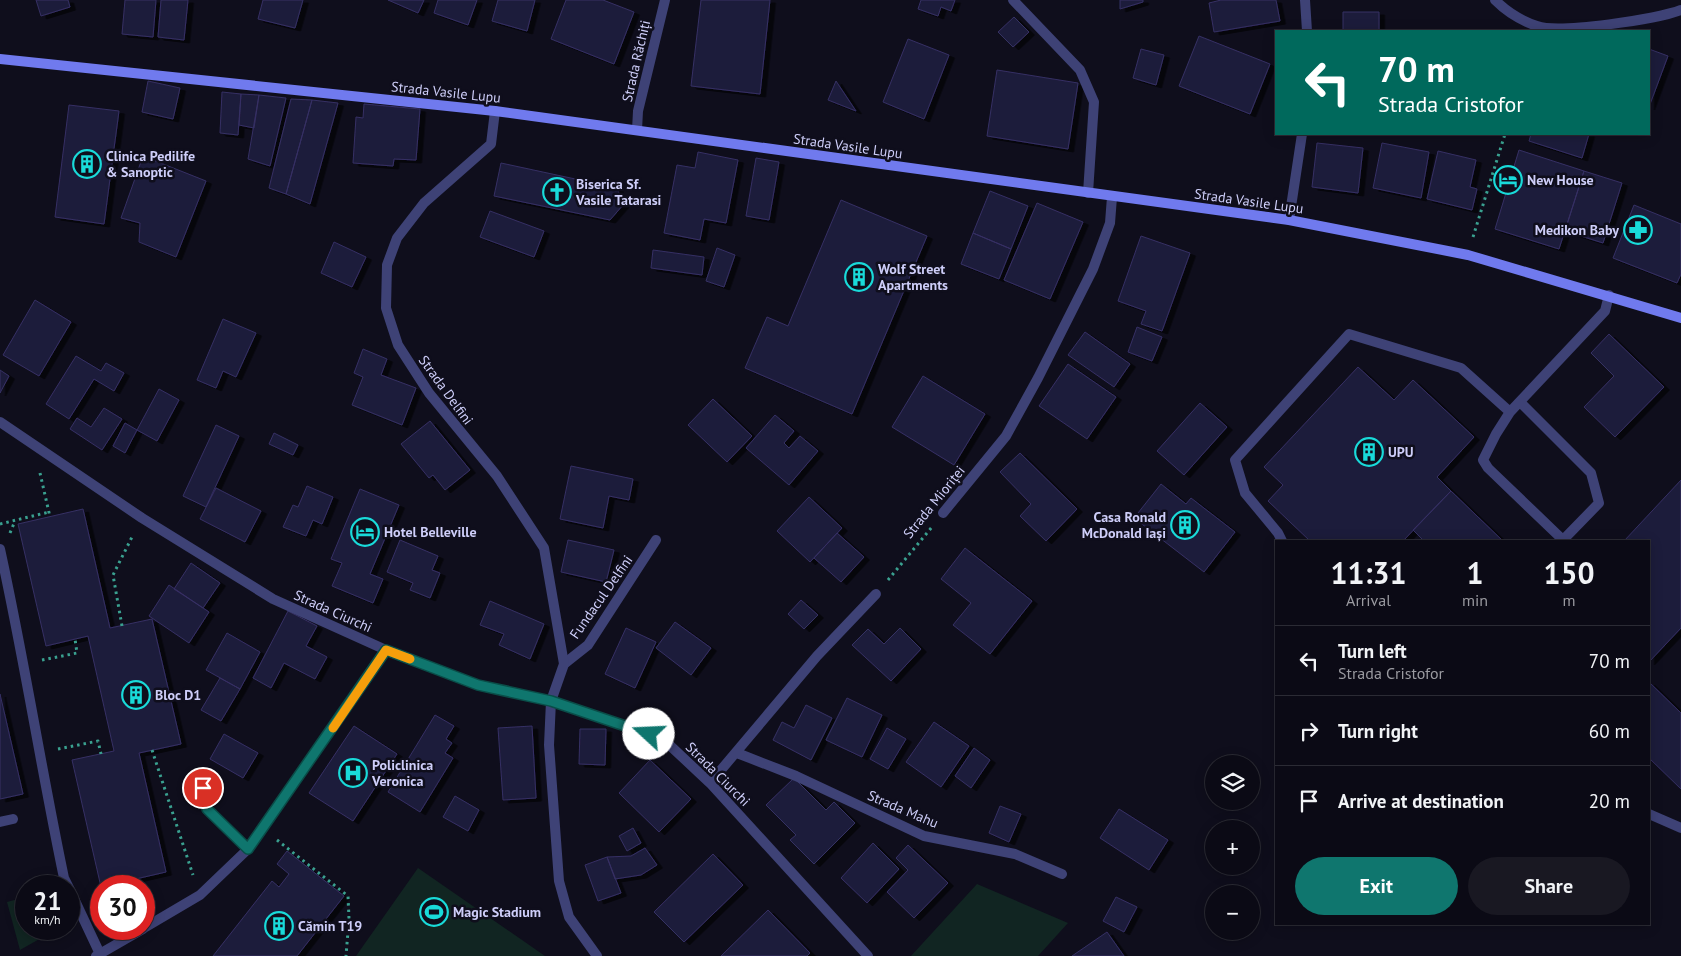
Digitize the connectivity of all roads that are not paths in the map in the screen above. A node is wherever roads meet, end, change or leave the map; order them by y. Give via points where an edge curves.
1 (665, 0) edge
2 (1013, 0) edge
3 (1306, 0) edge
4 (1495, 0) edge
5 (1681, 10) edge
6 (1307, 30) edge
7 (0, 59) edge
8 (495, 111) junction
9 (637, 130) junction
10 (1302, 135) edge
11 (1088, 193) junction
12 (1112, 197) junction
13 (1289, 220) junction
14 (1609, 295) junction
15 (1681, 318) edge
16 (1521, 403) junction
17 (1510, 412) junction
18 (0, 422) edge
19 (944, 513) road end
20 (656, 540) dead end
21 (1282, 540) edge
22 (0, 549) edge
23 (876, 594) road end
24 (386, 650) junction
25 (564, 664) junction
26 (551, 701) junction
27 (738, 753) junction
28 (710, 783) junction
29 (203, 788) dead end
30 (1650, 814) edge
31 (13, 819) dead end
32 (0, 822) edge
33 (1681, 828) edge
34 (248, 849) junction
35 (1062, 874) dead end
36 (63, 875) edge
37 (80, 914) edge
38 (155, 922) edge
39 (125, 940) edge
40 (98, 955) edge
41 (597, 956) edge
42 (868, 956) edge

1 - 9 street, Strada Răchiți via 638,111
2 - 11 street via 1080,70 1094,102
3 - 6 street
4 - 5 street via 1503,8 1538,26 1563,28 1596,26
7 - 8 main road, Strada Vasile Lupu
8 - 9 main road, Strada Vasile Lupu
8 - 25 street, Strada Delfini via 491,144 424,203 397,238 387,266 386,308 398,346 429,393 497,476 544,548
9 - 11 main road, Strada Vasile Lupu
10 - 13 street
11 - 12 main road, Strada Vasile Lupu
12 - 13 main road, Strada Vasile Lupu
12 - 19 street, Strada Mioriței via 1110,223 1093,269 1038,378 1006,436
13 - 14 main road, Strada Vasile Lupu via 1468,255
14 - 15 main road, Strada Vasile Lupu
14 - 16 street via 1605,312
16 - 17 street
16 - 17 street via 1591,473 1599,503 1563,540 1483,460
17 - 21 street via 1461,368 1349,334 1234,460 1245,493
18 - 24 street, Strada Ciurchi via 142,518 273,599
20 - 25 street, Fundacul Delfini via 588,645
22 - 36 street via 25,663
23 - 27 street via 817,656
24 - 26 street, Strada Ciurchi via 478,685
24 - 34 street
25 - 26 street, Strada Delfini
26 - 28 street, Strada Ciurchi via 662,739
26 - 41 street, Strada Delfini via 549,745 558,881 569,917
27 - 28 street
27 - 35 street, Strada Mahu via 796,776 924,836 1015,854
28 - 42 street, Strada Ciurchi
29 - 34 street via 207,809
30 - 33 street
31 - 32 street
34 - 38 street via 200,895
37 - 40 street
39 - 40 street

